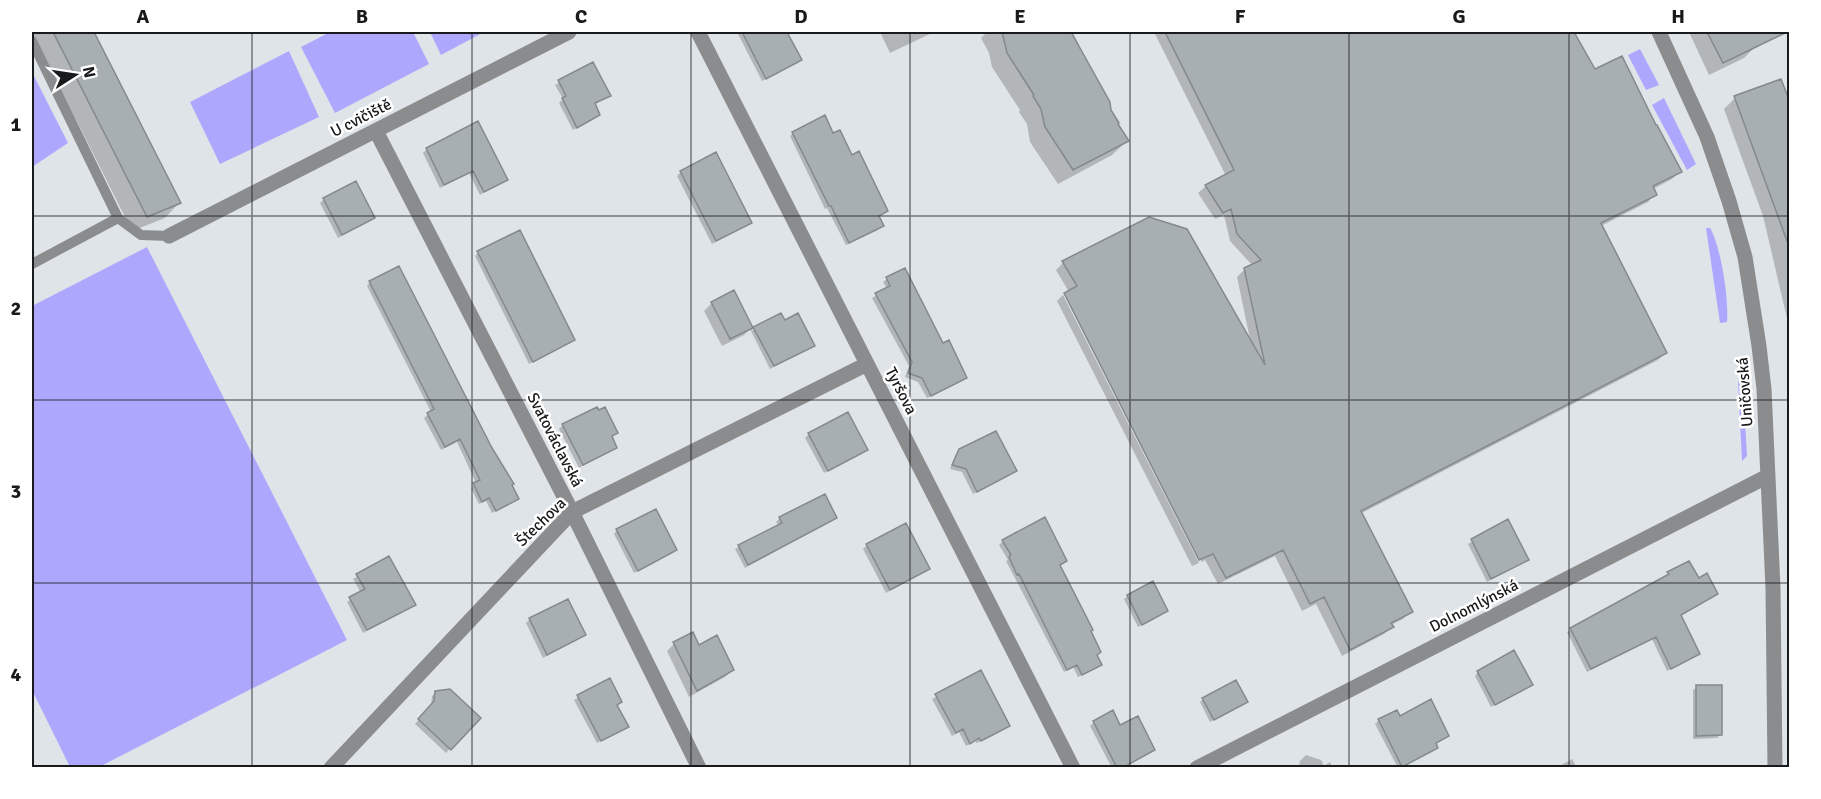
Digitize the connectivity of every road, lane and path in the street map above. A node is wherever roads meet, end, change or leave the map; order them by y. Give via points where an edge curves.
1 (569, 32) edge
2 (698, 32) edge
3 (1659, 32) edge
4 (32, 41) edge
5 (376, 131) junction
6 (118, 218) junction
7 (169, 237) joint
8 (32, 264) edge
9 (867, 364) junction
10 (1768, 476) junction
11 (572, 512) junction
12 (331, 768) edge
13 (699, 768) edge
14 (1073, 768) edge
15 (1197, 768) edge
16 (1775, 768) edge

1 - 5 street, U cvičiště
2 - 9 street, Tyršova
3 - 10 street, Uničovská via 1707,136 1745,257 1761,367
4 - 6 lane
5 - 7 street, U cvičiště
5 - 11 street, Svatováclavská
6 - 7 lane via 141,236
6 - 8 lane
9 - 11 street, Štechova
9 - 14 street, Tyršova
10 - 15 street, Dolnomlýnská
10 - 16 street, Uničovská
11 - 12 street, Štechova
11 - 13 street, Svatováclavská

